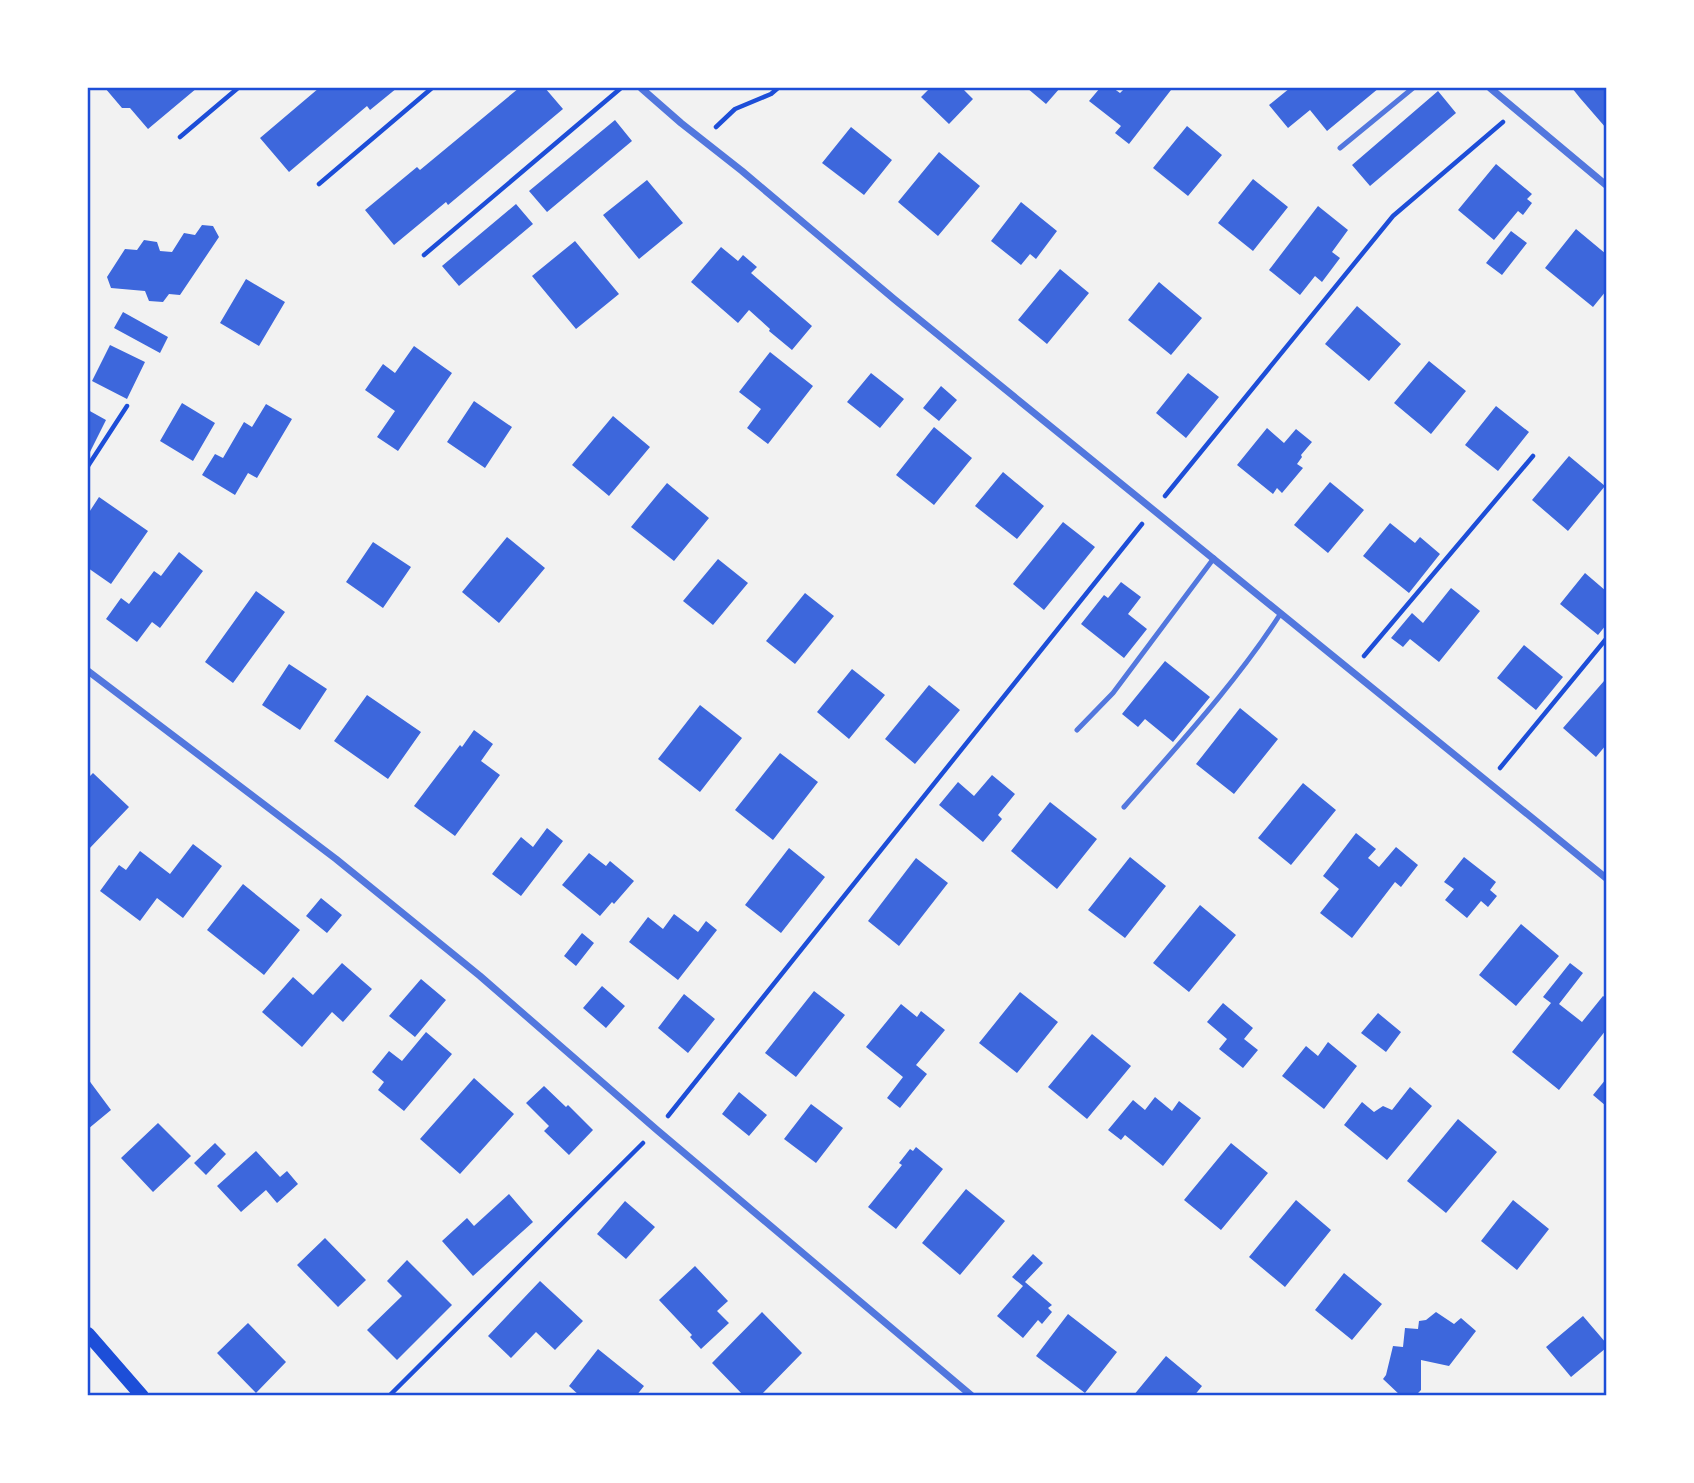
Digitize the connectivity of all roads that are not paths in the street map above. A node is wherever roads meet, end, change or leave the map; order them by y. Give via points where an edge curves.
1 (641, 88) edge
2 (1412, 88) edge
3 (1490, 88) edge
4 (1340, 148) dead end
5 (1606, 185) edge
6 (1214, 558) junction
7 (1282, 613) junction
8 (88, 671) edge
9 (1077, 730) dead end
10 (1124, 807) dead end
11 (1606, 878) edge
12 (88, 1334) edge
13 (142, 1395) edge
14 (972, 1395) edge

1 - 6 street
2 - 4 lane
3 - 5 street
6 - 7 street
6 - 9 lane via 1113,694
7 - 10 lane via 1230,686
7 - 11 street
8 - 14 street via 345,866 480,976
12 - 13 main road

